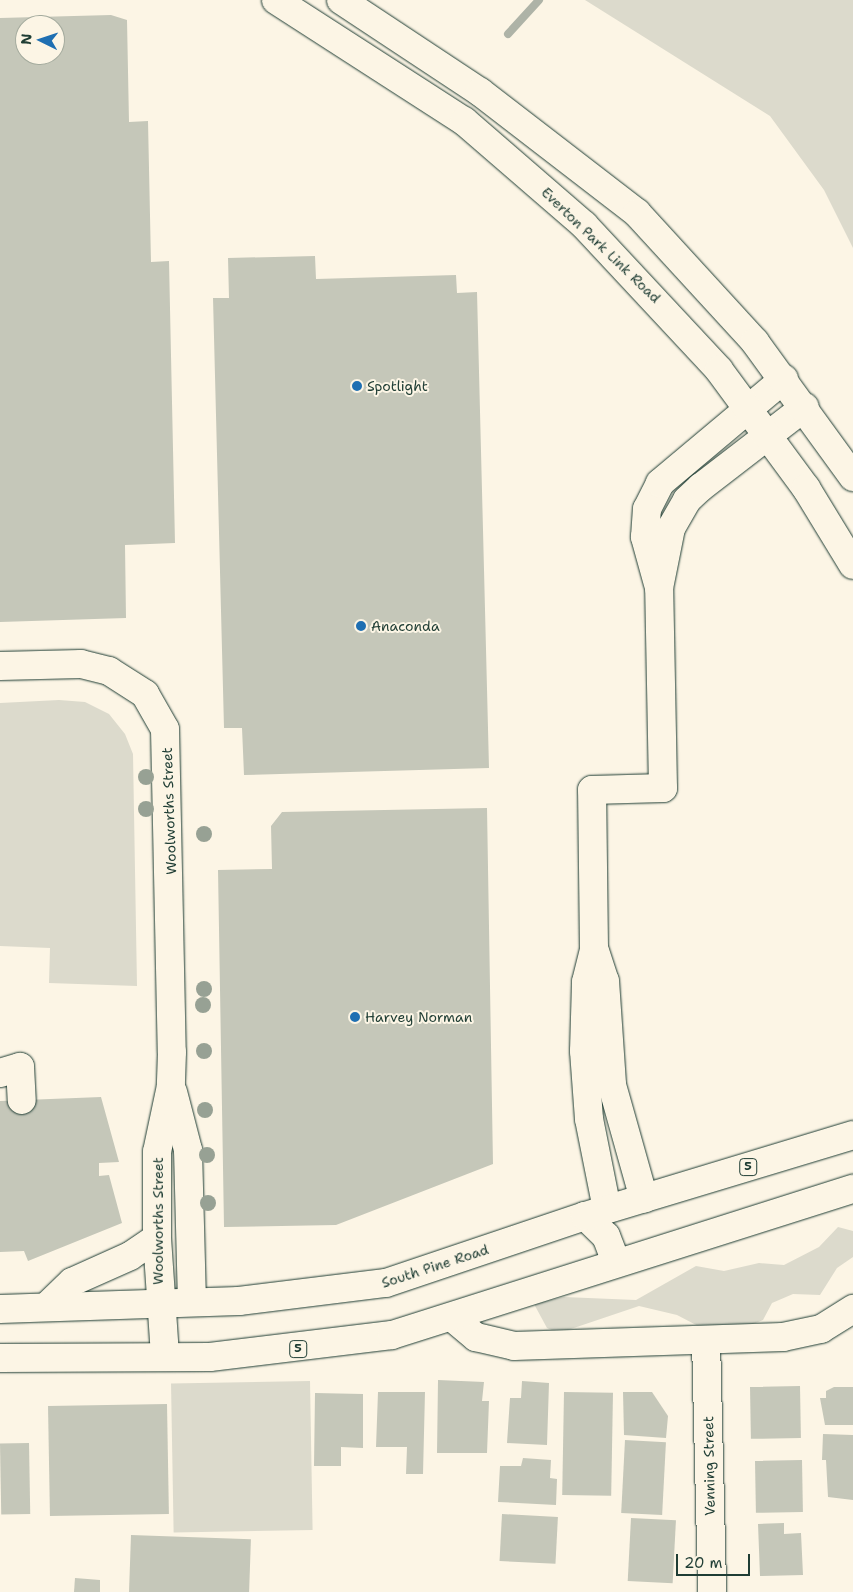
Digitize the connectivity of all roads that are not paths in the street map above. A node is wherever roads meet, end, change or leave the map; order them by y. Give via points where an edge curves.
1 (276, 0) edge
2 (341, 0) edge
3 (784, 379) junction
4 (805, 407) junction
5 (748, 408) junction
6 (767, 435) junction
7 (853, 477) edge
8 (853, 565) edge
9 (660, 588) junction
10 (0, 666) edge
11 (594, 950) junction
12 (0, 1073) edge
13 (171, 1086) junction
14 (22, 1100) dead end
15 (853, 1135) edge
16 (853, 1188) edge
17 (644, 1199) junction
18 (596, 1213) junction
19 (157, 1238) junction
20 (616, 1262) junction
21 (192, 1302) junction
22 (160, 1303) junction
23 (46, 1308) junction
24 (0, 1309) edge
25 (853, 1309) edge
26 (453, 1318) junction
27 (706, 1340) junction
28 (165, 1356) junction
29 (0, 1358) edge
30 (712, 1592) edge

1 - 5 main road, Everton Park Link Road via 396,74 525,172 652,294
2 - 3 main road via 430,57 637,213
3 - 4 main road
3 - 5 main road
4 - 6 main road
4 - 7 main road
5 - 6 main road, Everton Park Link Road
5 - 9 main road via 667,473 653,496 645,537
6 - 8 main road, Everton Park Link Road
6 - 9 main road via 686,500 671,528
9 - 11 main road via 663,788 592,790
10 - 13 main road, Woolworths Street via 81,664 109,671 145,694 165,730 171,886
11 - 17 main road via 605,980 612,1085
11 - 18 main road via 586,982 585,1069
12 - 14 main road via 20,1067
13 - 19 main road, Woolworths Street via 157,1152
13 - 21 main road, Woolworths Street via 188,1150
15 - 17 main road, South Pine Road / 5
16 - 20 main road, 5
17 - 18 main road, South Pine Road / 5
18 - 20 main road
18 - 21 main road, South Pine Road / 5 via 386,1283 300,1296
19 - 22 main road, Woolworths Street
19 - 23 main road via 130,1256 72,1282
20 - 26 main road, 5
21 - 22 main road, South Pine Road / 5
22 - 23 main road, South Pine Road / 5
22 - 28 main road, Woolworths Street
23 - 24 main road, South Pine Road / 5
25 - 27 main road via 806,1334
26 - 27 main road via 476,1337 514,1346
26 - 28 main road, 5 via 392,1335 298,1349
27 - 30 main road, Venning Street
28 - 29 main road, 5

